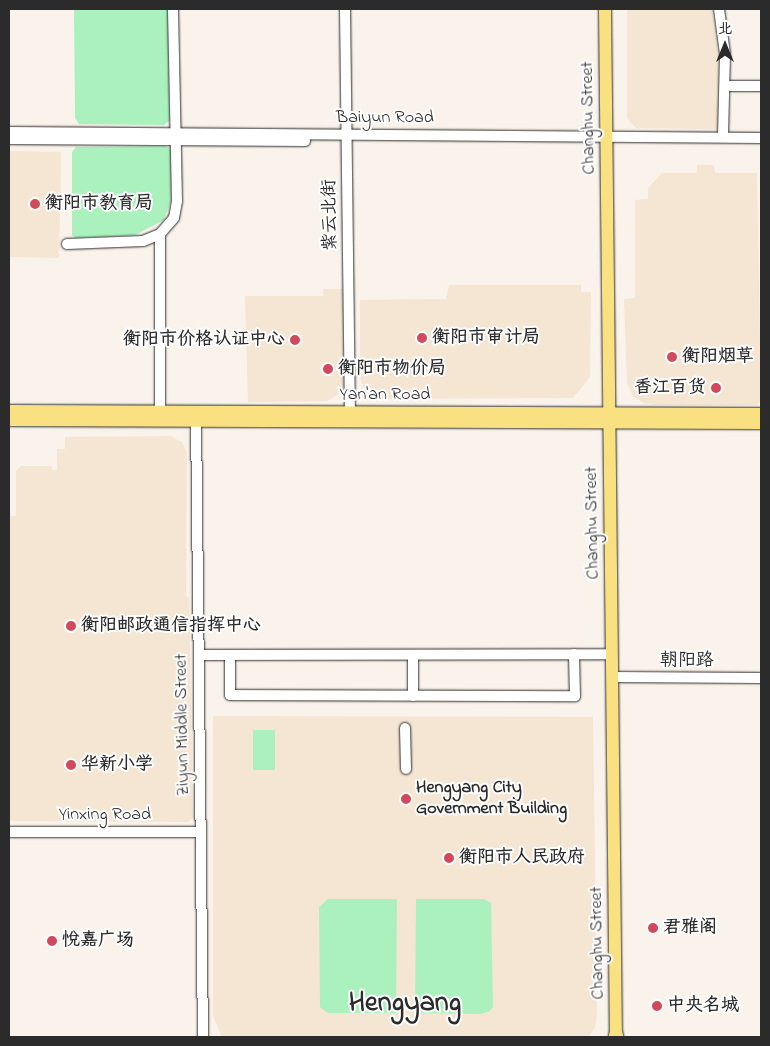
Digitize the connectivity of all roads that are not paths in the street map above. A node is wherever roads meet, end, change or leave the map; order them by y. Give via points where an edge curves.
1 (173, 9) edge
2 (346, 9) edge
3 (605, 9) edge
4 (611, 9) edge
5 (719, 9) edge
6 (725, 86) junction
7 (761, 86) edge
8 (9, 132) edge
9 (176, 136) junction
10 (723, 137) junction
11 (347, 138) junction
12 (761, 138) edge
13 (9, 139) edge
14 (609, 139) junction
15 (761, 143) edge
16 (160, 234) junction
17 (67, 244) dead end
18 (9, 411) edge
19 (160, 412) junction
20 (761, 414) edge
21 (196, 416) junction
22 (350, 417) junction
23 (613, 418) junction
24 (9, 420) edge
25 (761, 423) edge
26 (574, 654) junction
27 (612, 654) junction
28 (199, 655) junction
29 (230, 655) junction
30 (413, 655) junction
31 (616, 677) junction
32 (761, 678) edge
33 (413, 696) junction
34 (406, 728) dead end
35 (406, 769) dead end
36 (9, 832) edge
37 (201, 832) junction
38 (203, 1037) edge
39 (620, 1037) edge

1 - 9 street
2 - 11 street, 紫云北街
3 - 14 main road, Changhu Street
4 - 14 main road, Changhu Street
5 - 6 street
6 - 7 street
6 - 10 street
8 - 9 street, Baiyun Road
9 - 11 street, Baiyun Road
9 - 13 street, Baiyun Road
9 - 16 street via 176,210
10 - 12 street, Baiyun Road
10 - 14 street, Baiyun Road
11 - 14 street, Baiyun Road
11 - 22 street, 紫云北街
14 - 15 street, Baiyun Road
14 - 23 main road, Changhu Street
16 - 17 street via 125,244
16 - 19 street
18 - 19 main road, Yan'an Road
19 - 21 main road, Yan'an Road
20 - 23 main road, Yan'an Road
21 - 22 main road, Yan'an Road
21 - 24 main road, Yan'an Road
21 - 28 street, Ziyun Middle Street
22 - 23 main road, Yan'an Road
23 - 25 main road, Yan'an Road
23 - 27 main road, Changhu Street
23 - 31 main road, Changhu Street
26 - 27 street
26 - 30 street
26 - 33 street via 575,696
27 - 31 main road, Changhu Street
28 - 29 street
28 - 37 street, Ziyun Middle Street
29 - 30 street
29 - 33 street via 230,695
30 - 33 street
31 - 32 street, 朝阳路
31 - 39 main road, Changhu Street
34 - 35 street
36 - 37 street, Yinxing Road
37 - 38 street, Ziyun Middle Street

